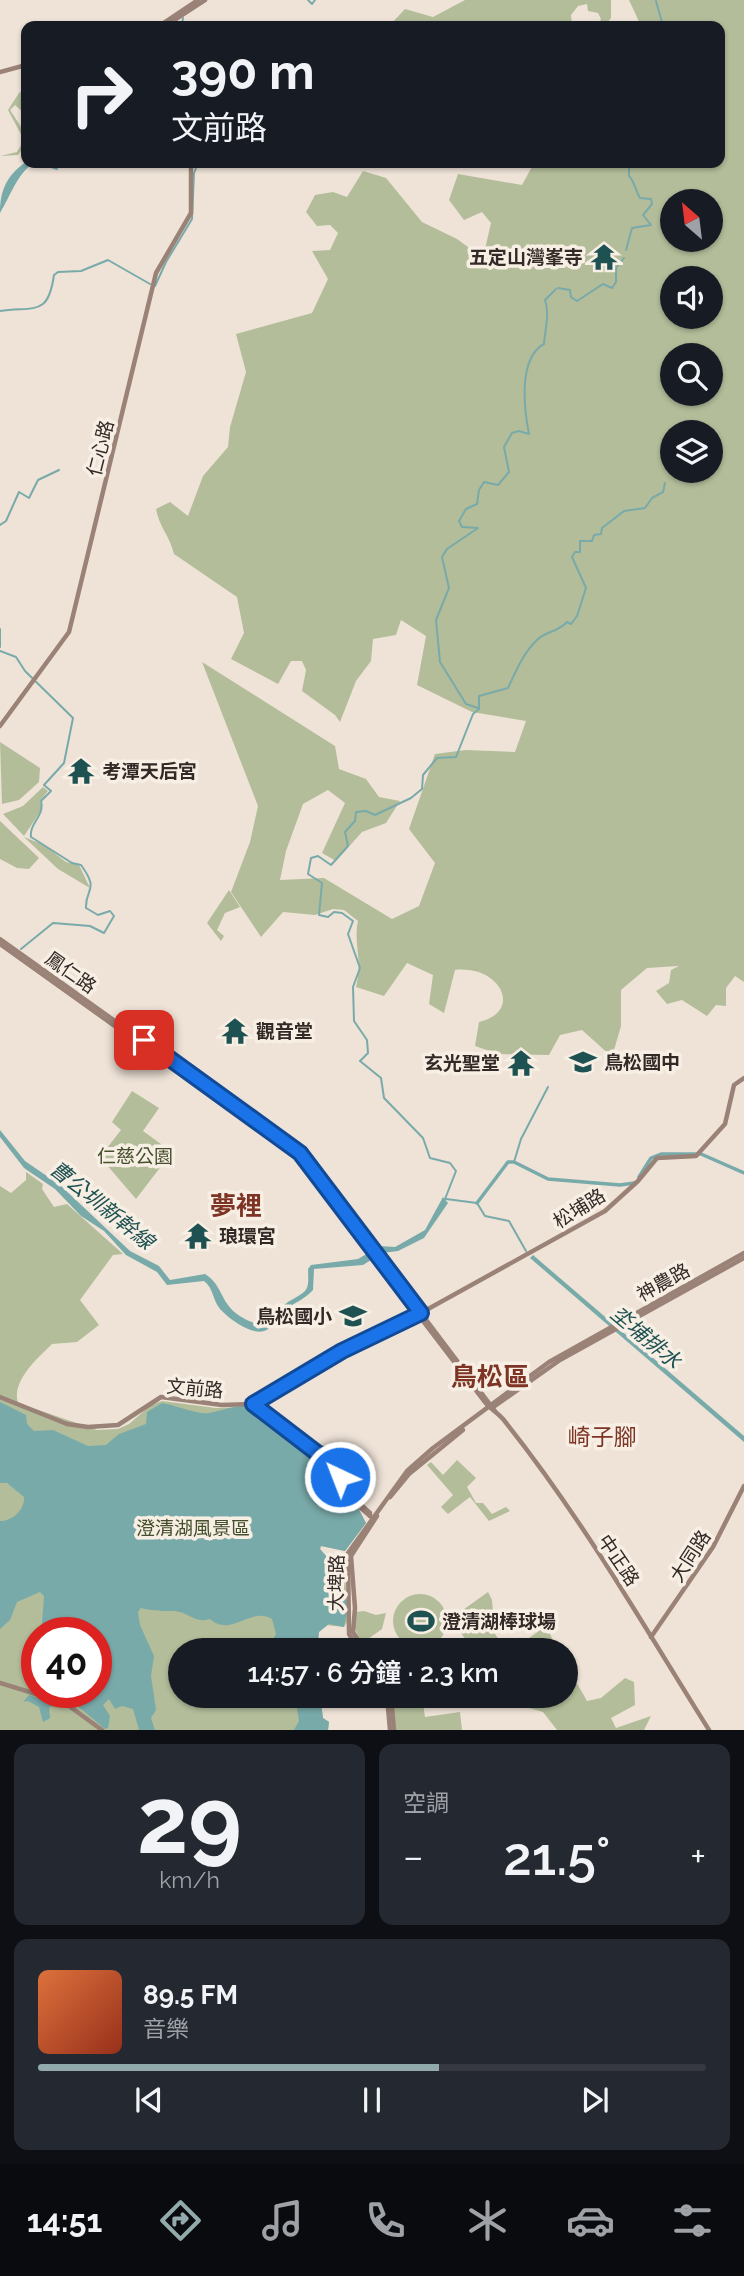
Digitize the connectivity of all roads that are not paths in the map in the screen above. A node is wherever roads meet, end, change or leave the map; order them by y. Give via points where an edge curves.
1 (198, 0) edge
2 (205, 0) edge
3 (166, 21) edge
4 (172, 21) edge
5 (21, 64) edge
6 (0, 70) edge
7 (191, 168) edge
8 (0, 726) edge
9 (0, 942) edge
10 (744, 1078) edge
11 (373, 1250) joint
12 (744, 1256) edge
13 (419, 1314) junction
14 (0, 1397) edge
15 (253, 1404) junction
16 (492, 1408) junction
17 (339, 1477) junction
18 (744, 1486) edge
19 (651, 1637) junction
20 (355, 1638) edge
21 (0, 1683) edge
22 (390, 1708) edge
23 (102, 1730) edge
24 (392, 1730) edge
25 (709, 1730) edge

1 - 3 street
2 - 4 street
5 - 6 street
7 - 8 street, 仁心路 via 191,213 153,286 69,632
9 - 11 street, 鳳仁路 via 262,1126 298,1157
10 - 13 street, 松埔路 via 734,1085 725,1124 697,1154 657,1158 609,1209
11 - 13 street, 中正路
12 - 16 street, 神農路 via 582,1346
13 - 15 street, 文前路 via 342,1351
13 - 16 street, 中正路
14 - 15 street, 文前路 via 78,1427 118,1425 161,1397
15 - 17 street via 333,1460
16 - 19 street, 中正路 via 559,1496
16 - 20 street, 大埤路 via 409,1474 354,1548
17 - 17 street via 344,1493 370,1516 348,1493
18 - 19 street, 大同路 via 713,1547
19 - 25 street, 中正路
21 - 23 street via 65,1703
22 - 24 street

